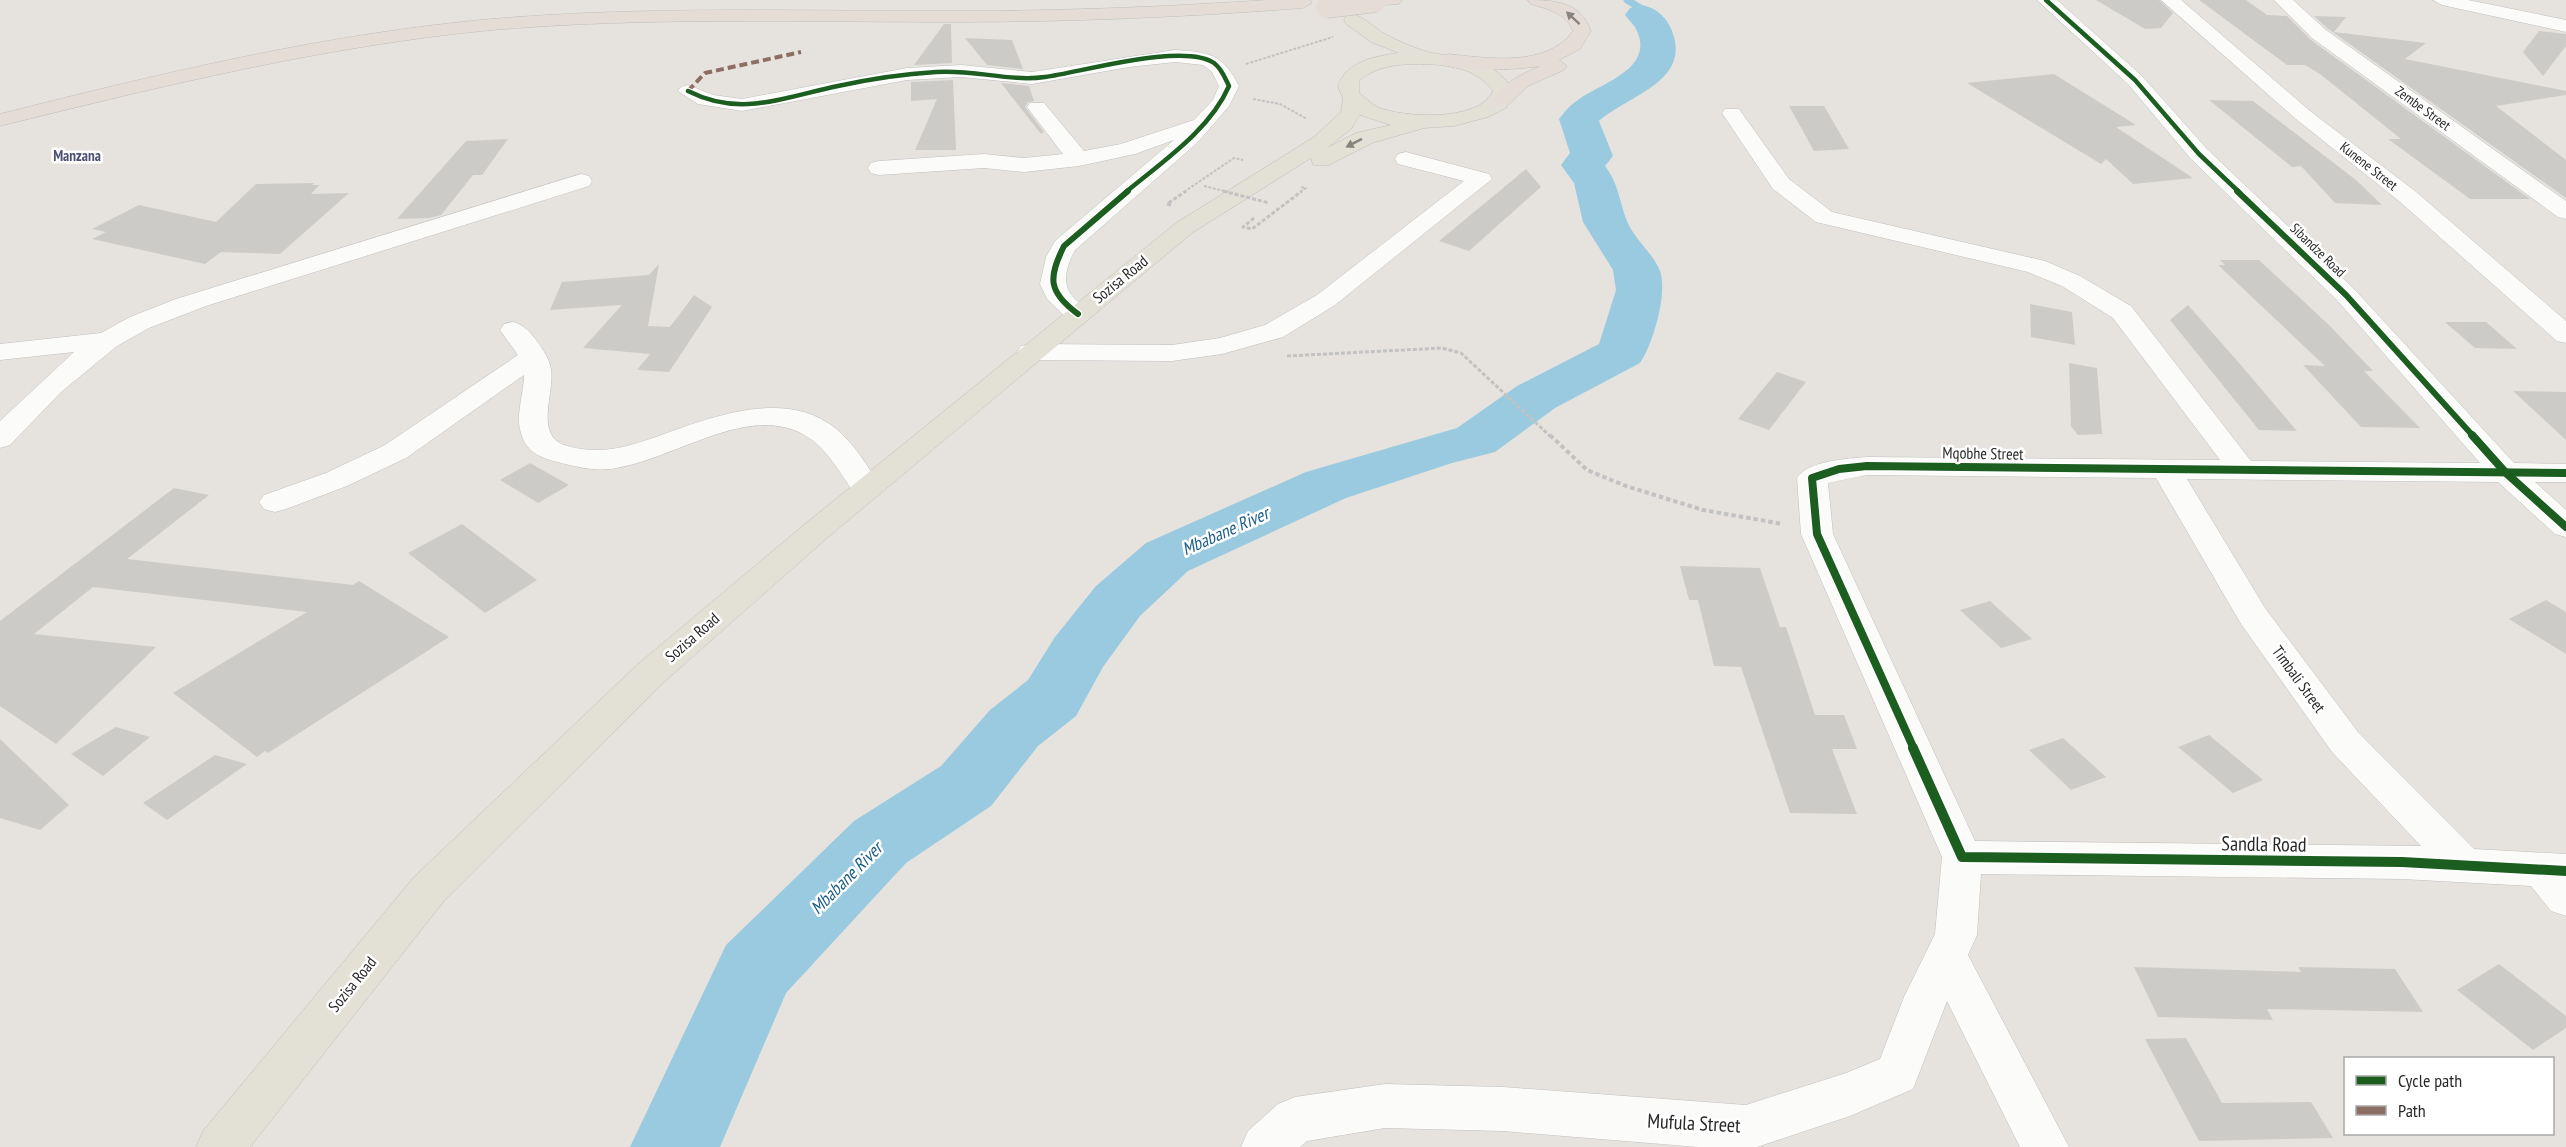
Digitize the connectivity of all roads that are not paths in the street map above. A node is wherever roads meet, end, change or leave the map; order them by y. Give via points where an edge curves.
1 (603, 0) edge
2 (1191, 0) edge
3 (1537, 0) edge
4 (2046, 0) edge
5 (2170, 0) edge
6 (2283, 0) edge
7 (2442, 0) edge
8 (1384, 1) edge
9 (1329, 3) edge
10 (910, 16) junction
11 (1353, 20) junction
12 (2566, 26) edge
13 (334, 36) junction
14 (1594, 48) dead end
15 (1439, 59) junction
16 (1367, 67) junction
17 (688, 91) dead end
18 (1353, 100) junction
19 (1500, 102) junction
20 (0, 106) edge
21 (1037, 107) dead end
22 (1732, 113) dead end
23 (0, 120) edge
24 (1203, 122) junction
25 (1430, 122) junction
26 (1079, 159) junction
27 (1406, 159) dead end
28 (879, 168) dead end
29 (581, 181) dead end
30 (1230, 200) junction
31 (2566, 212) edge
32 (1078, 314) junction
33 (513, 330) dead end
34 (2566, 335) edge
35 (109, 340) junction
36 (0, 352) edge
37 (1031, 352) junction
38 (534, 357) junction
39 (0, 440) edge
40 (2166, 469) junction
41 (2242, 470) junction
42 (2505, 472) junction
43 (2566, 473) edge
44 (867, 489) junction
45 (275, 502) dead end
46 (2566, 527) edge
47 (1962, 857) junction
48 (2464, 865) junction
49 (2558, 880) edge
50 (1946, 956) junction
51 (1675, 1135) edge
52 (220, 1147) edge
53 (1265, 1147) edge
54 (2045, 1147) edge

1 - 13 highway via 415,20
2 - 13 highway via 614,6 504,14
15 -> 3 highway via 1529,62 1571,48 1582,31 1580,23 1569,13
4 - 42 street, Sibandze Road via 2135,80 2199,154 2346,295
5 - 34 street, Kunene Street via 2303,115 2407,196
6 - 31 street, Zembe Street via 2319,34
7 - 12 street
8 - 9 highway, bridge
9 - 10 highway via 1098,15
9 - 10 highway via 1230,15 1088,20
9 - 11 main road
10 - 23 highway via 726,13 433,31 208,70
11 - 15 main road via 1378,38
11 - 16 main road via 1368,41
13 - 20 highway via 218,57
14 - 19 highway via 1521,82
15 - 16 main road via 1396,59
15 - 19 main road via 1494,76 1504,93
16 - 18 main road via 1348,82
17 - 24 street via 702,100 733,105 764,103 838,86 944,71 1043,77 1176,56 1211,62 1221,69 1229,86 1222,102
18 - 25 main road via 1383,116
18 - 30 main road via 1343,124 1322,142
19 - 25 main road via 1466,119
21 - 26 street
22 - 41 street via 1780,185 1800,204 1824,217 2036,266 2072,281 2122,312
24 - 26 street via 1127,149
24 - 32 street via 1064,246 1055,263 1051,284 1061,302
25 -> 30 main road via 1364,138 1296,173
26 - 28 street via 1024,165 984,161
27 - 37 street via 1481,179 1326,300 1274,331 1222,346 1172,353
29 - 35 street via 197,301 136,324
30 - 32 main road, Sozisa Road via 1184,228
32 - 37 main road, Sozisa Road
33 - 38 street
35 - 36 street
35 - 39 street via 38,398
37 - 44 main road, Sozisa Road
38 - 44 street via 539,381 536,439 565,456 612,460 732,422 776,417 803,421 820,430
38 - 45 street via 367,468
40 - 41 street, Mqobhe Street
40 - 47 street, Mqobhe Street via 1867,466 1839,469 1812,478 1817,534
40 - 48 street, Timbali Street via 2253,616 2345,742
41 - 42 street, Mqobhe Street
42 - 43 street, Mqobhe Street
42 - 46 street, Sibandze Road
44 - 52 main road, Sozisa Road via 651,673 429,889
47 - 48 street, Sandla Road
47 - 50 street, Mufula Street via 1956,935
48 - 49 street, Sandla Road
50 - 51 street, Mufula Street via 1897,1074 1850,1094 1746,1128
50 - 54 street
51 - 53 street, Mufula Street via 1503,1109 1385,1106 1295,1120

